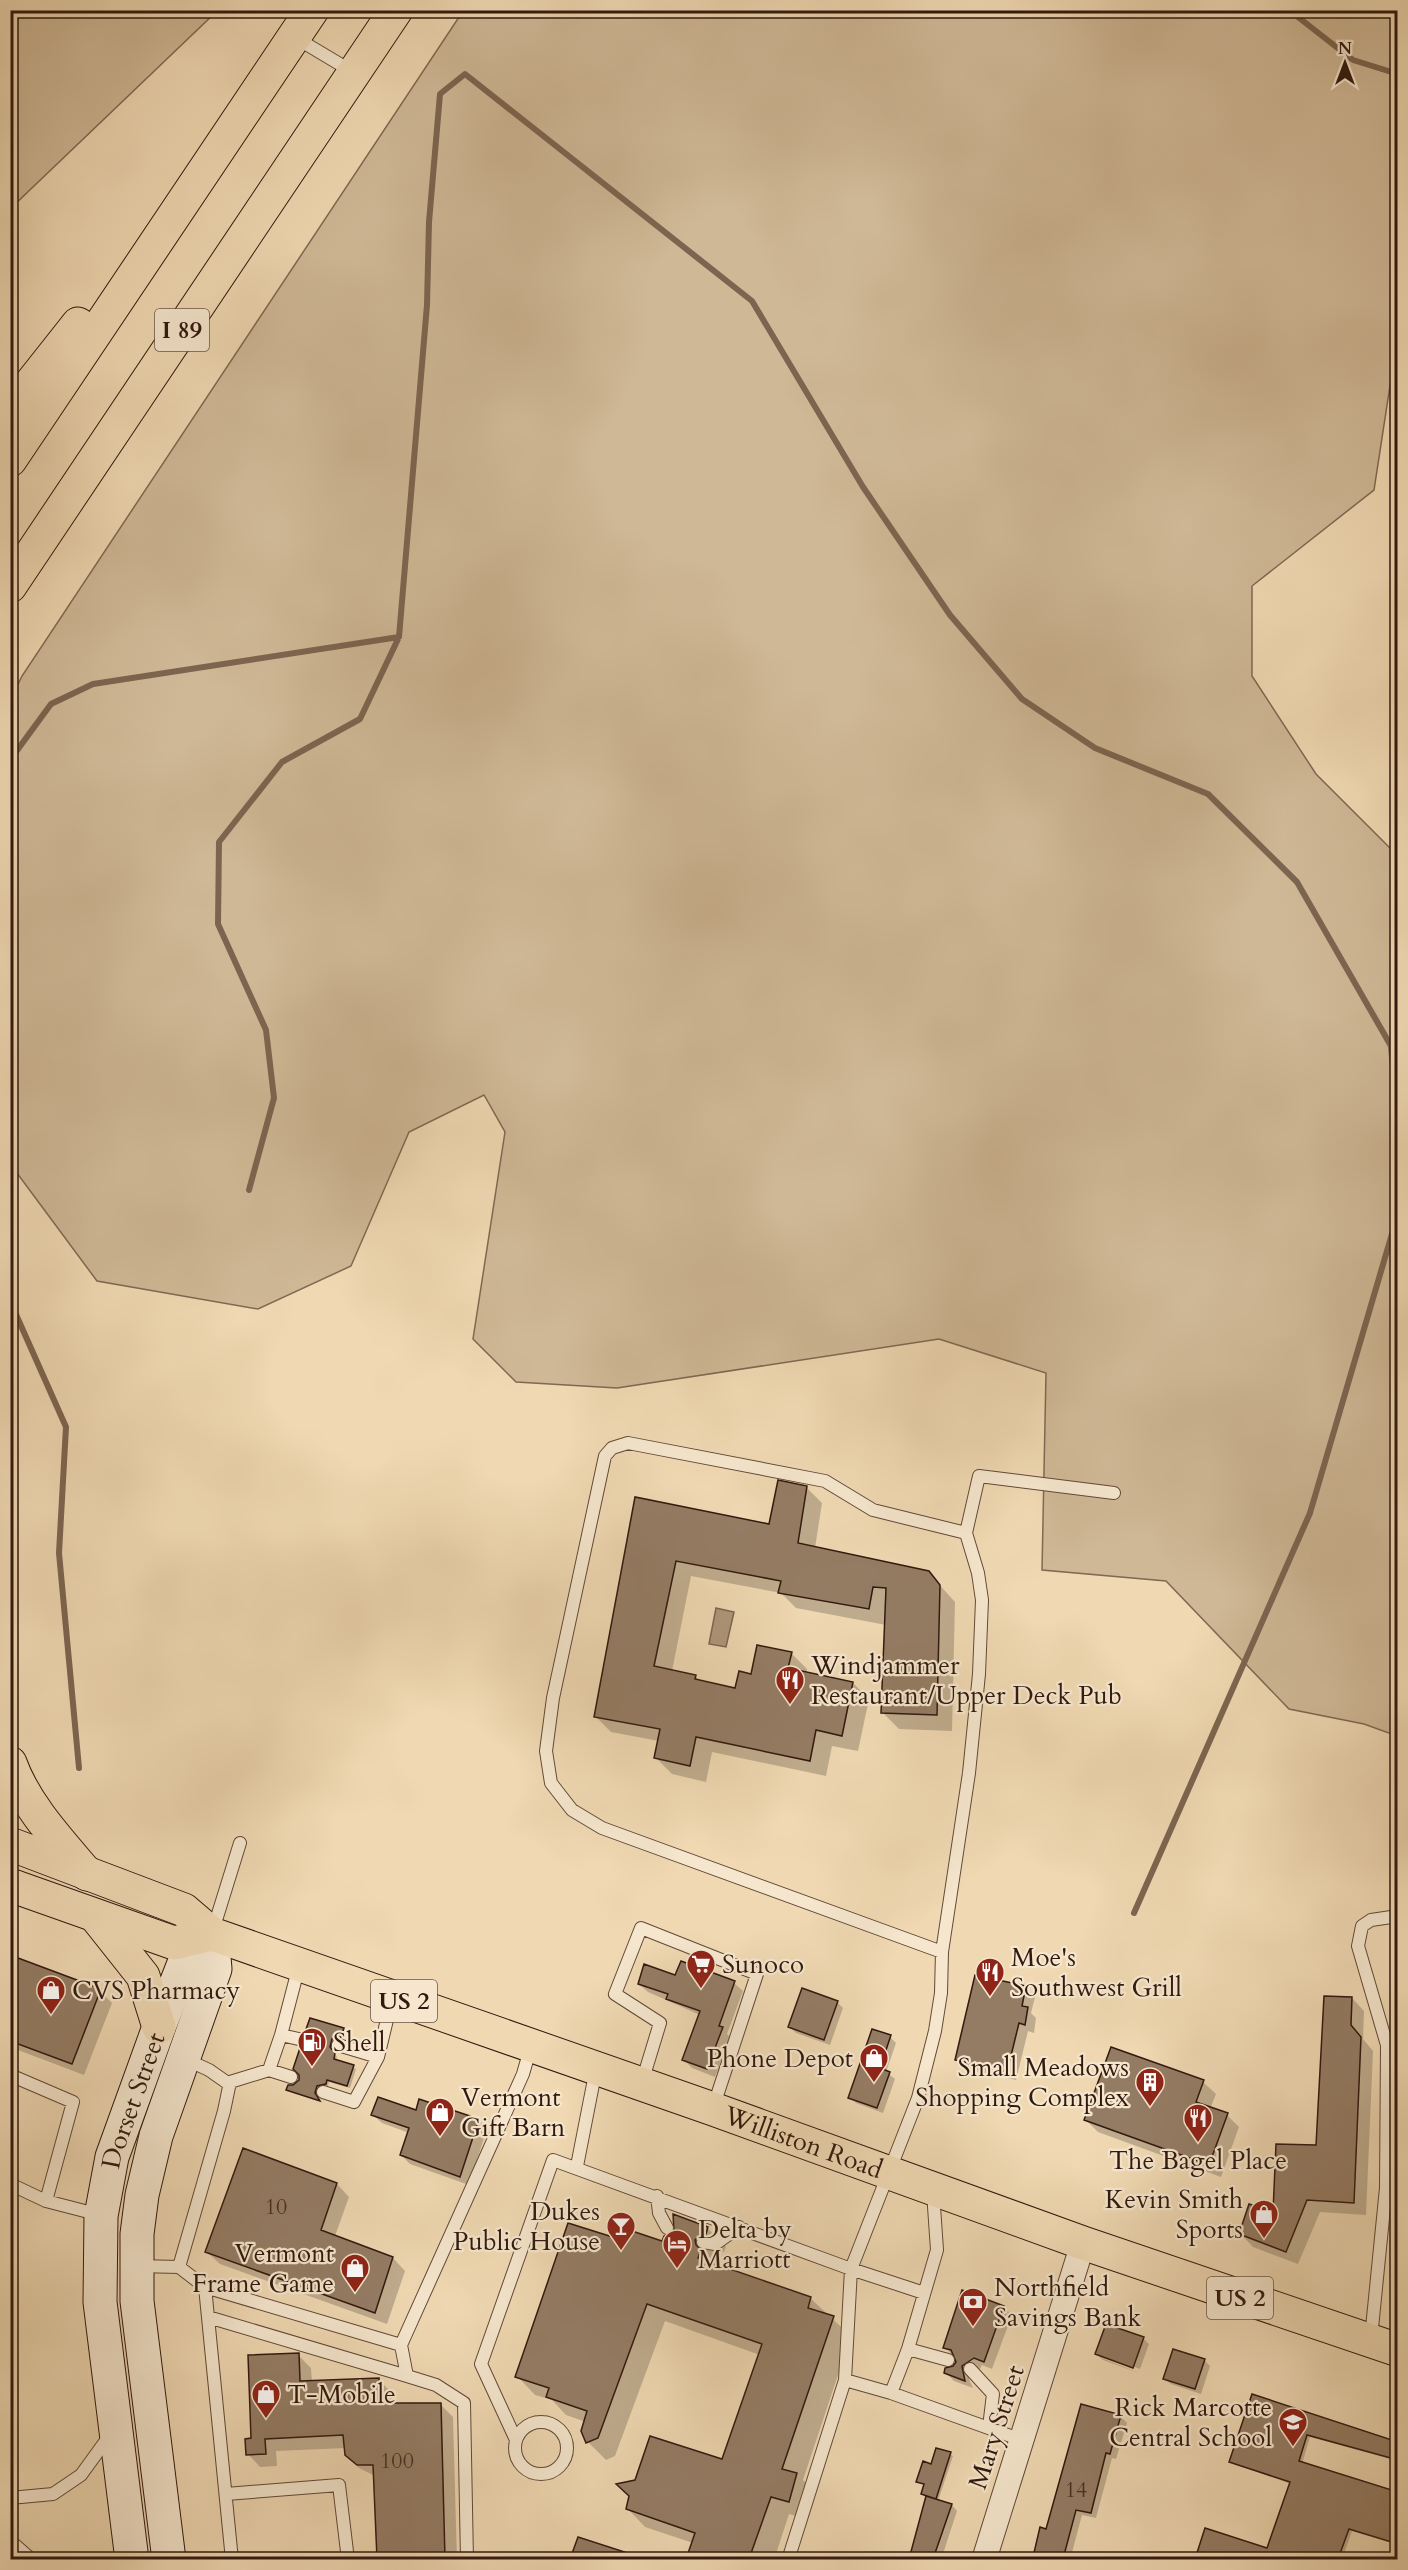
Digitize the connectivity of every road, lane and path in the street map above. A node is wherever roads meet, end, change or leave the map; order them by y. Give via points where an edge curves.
1 (396, 10) edge
2 (303, 23) edge
3 (354, 73) junction
4 (236, 125) junction
5 (10, 410) edge
6 (10, 460) edge
7 (10, 586) edge
8 (1114, 1493) dead end
9 (966, 1533) junction
10 (10, 1763) edge
11 (240, 1843) dead end
12 (10, 1844) edge
13 (87, 1874) junction
14 (12, 1887) edge
15 (1398, 1916) edge
16 (97, 1918) junction
17 (212, 1934) junction
18 (942, 1952) junction
19 (299, 1965) junction
20 (393, 1997) junction
21 (159, 2027) junction
22 (281, 2035) junction
23 (303, 2040) dead end
24 (338, 2045) dead end
25 (531, 2045) junction
26 (378, 2057) junction
27 (184, 2058) junction
28 (596, 2068) junction
29 (269, 2070) junction
30 (10, 2075) edge
31 (291, 2077) dead end
32 (229, 2084) junction
33 (642, 2084) junction
34 (323, 2092) dead end
35 (713, 2109) junction
36 (577, 2166) junction
37 (888, 2173) junction
38 (10, 2184) edge
39 (933, 2189) junction
40 (657, 2196) junction
41 (46, 2201) junction
42 (101, 2216) junction
43 (739, 2227) junction
44 (667, 2228) dead end
45 (703, 2242) dead end
46 (1083, 2243) junction
47 (136, 2266) junction
48 (179, 2267) junction
49 (99, 2268) junction
50 (851, 2269) junction
51 (205, 2288) junction
52 (924, 2293) junction
53 (208, 2317) junction
54 (401, 2345) junction
55 (1384, 2346) edge
56 (908, 2349) junction
57 (948, 2360) dead end
58 (970, 2369) dead end
59 (407, 2376) junction
60 (844, 2380) junction
61 (891, 2393) junction
62 (115, 2426) junction
63 (989, 2427) junction
64 (516, 2440) junction
65 (1022, 2440) junction
66 (226, 2494) junction
67 (10, 2498) edge
68 (10, 2546) edge
69 (32, 2559) edge
70 (132, 2559) edge
71 (169, 2559) edge
72 (232, 2559) edge
73 (348, 2559) edge
74 (467, 2559) edge
75 (788, 2559) edge
76 (984, 2559) edge

1 - 3 main road, I 89
2 - 3 lane
2 - 4 main road, I 89
3 - 7 main road, I 89
4 - 5 main road
4 - 6 main road, I 89
8 - 9 lane via 979,1476
9 - 18 lane via 982,1599 979,1674 969,1773
9 - 18 lane via 873,1510 825,1481 628,1443 612,1448 604,1456 553,1698 546,1751 552,1783 572,1810 602,1828
10 - 13 main road via 49,1828
11 - 17 lane
12 - 13 main road, Williston Road / US 2
13 - 17 main road, Williston Road / US 2 via 184,1910
14 - 16 main road
15 - 55 lane via 1371,1920 1362,1926 1358,1936 1387,2045
16 - 17 main road via 174,1944
16 - 21 main road via 143,1976
17 - 19 main road, Williston Road / US 2
17 - 21 main road, Dorset Street via 185,1961
17 - 27 main road, Dorset Street via 215,1969
18 - 37 lane via 935,2031 918,2098
19 - 20 main road, Williston Road / US 2
19 - 22 lane
20 - 25 main road, Williston Road / US 2
20 - 26 lane
21 - 42 main road, Dorset Street via 121,2126
22 - 23 lane
22 - 29 lane
24 - 26 lane
25 - 28 main road, Williston Road / US 2
25 - 54 lane via 523,2074
26 - 34 lane via 354,2102
27 - 32 lane
27 - 47 main road, Dorset Street via 156,2136 144,2184
28 - 33 main road, Williston Road / US 2
28 - 36 lane
29 - 31 lane
29 - 32 lane
30 - 41 lane via 73,2102
32 - 48 lane
33 - 35 main road, Williston Road / US 2
33 - 35 lane via 660,2024 615,1994 641,1929 757,1974
35 - 37 main road, Williston Road / US 2
36 - 40 lane
36 - 64 lane via 554,2160 481,2364
37 - 39 main road, Williston Road / US 2
37 - 50 lane
38 - 41 lane
39 - 46 main road, Williston Road / US 2
39 - 52 lane via 937,2250
40 - 43 lane
40 - 44 lane via 659,2213
41 - 42 lane
42 - 49 main road, Dorset Street
43 - 45 lane via 715,2244
43 - 50 lane
46 - 55 main road, Williston Road / US 2
46 - 65 street, Mary Street
47 - 48 lane
47 - 49 main road
47 - 71 main road, Dorset Street
48 - 51 lane
49 - 62 main road, Dorset Street
50 - 52 lane
50 - 60 lane
51 - 53 lane
51 - 54 lane
52 - 56 lane
53 - 59 lane
53 - 66 lane
54 - 59 lane
56 - 57 lane
56 - 61 lane
58 - 63 lane via 993,2394
59 - 74 lane via 436,2385 464,2403
60 - 61 lane
60 - 75 lane
61 - 63 lane
62 - 67 lane via 81,2475 53,2494
62 - 70 main road, Dorset Street
63 - 65 lane
64 - 64 lane via 526,2426 543,2422 564,2435 567,2452 552,2472 535,2473 521,2464
65 - 76 street, Mary Street
66 - 72 lane
66 - 73 lane via 339,2485
68 - 69 lane via 15,2545

